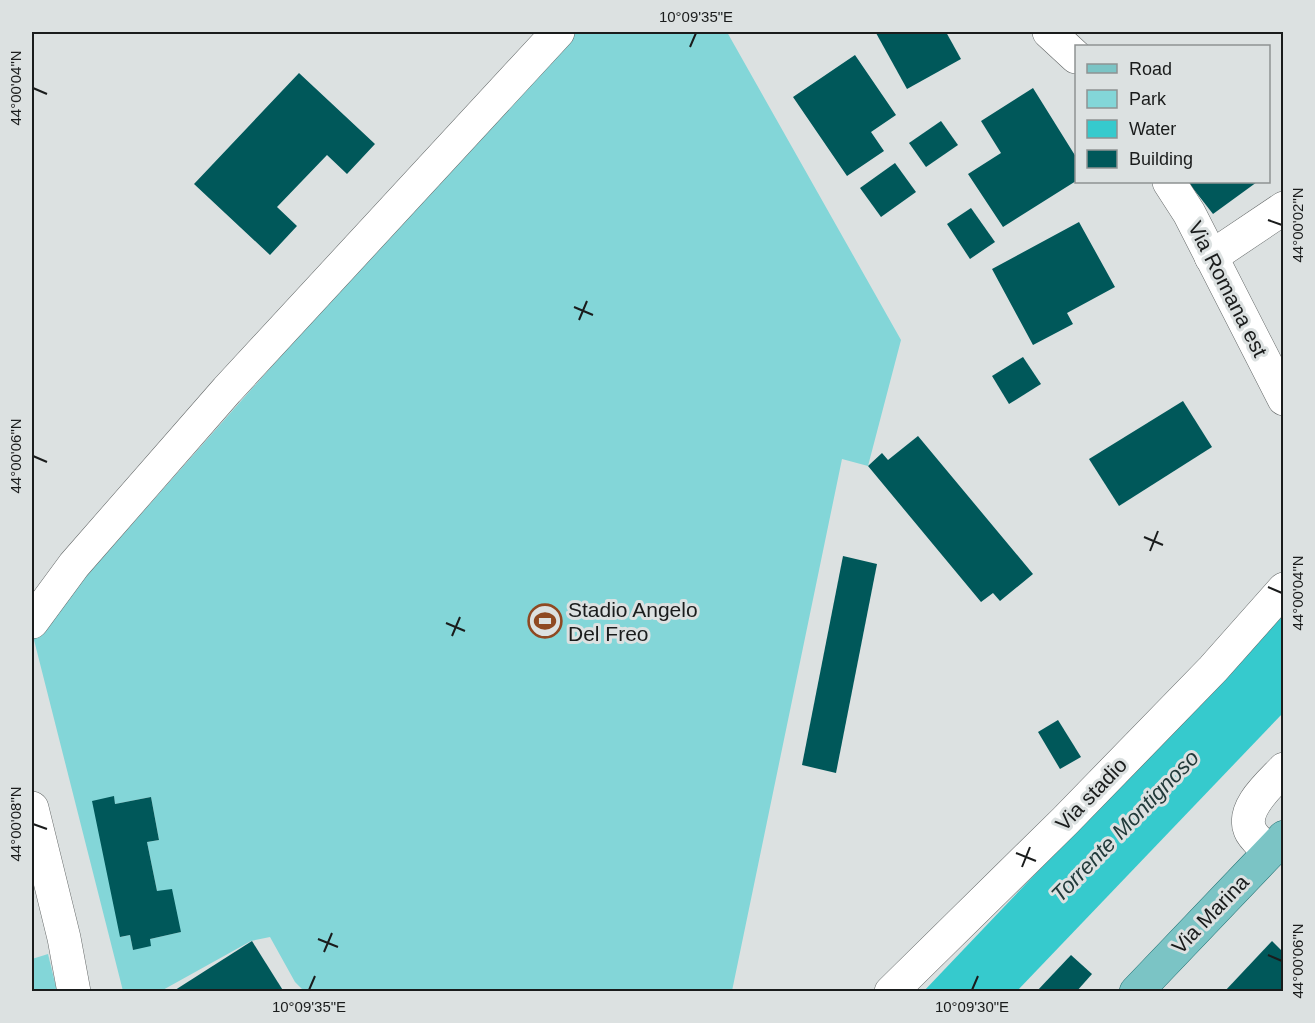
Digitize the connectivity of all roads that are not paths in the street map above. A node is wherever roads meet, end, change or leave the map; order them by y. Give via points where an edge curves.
1 (558, 32) edge
2 (1049, 32) edge
3 (1075, 55) edge
4 (1170, 183) edge
5 (1284, 208) edge
6 (1212, 257) junction
7 (1284, 399) edge
8 (1284, 589) edge
9 (32, 622) edge
10 (1284, 770) edge
11 (32, 808) edge
12 (1276, 844) edge
13 (74, 992) edge
14 (891, 992) edge
15 (1136, 992) edge

1 - 9 street via 227,390 74,565
2 - 3 street
4 - 6 street, Via Romana est
5 - 6 street
6 - 7 street, Via Romana est
8 - 14 street, Via stadio via 1213,669 1073,813
10 - 12 street via 1255,802 1248,819 1251,832
11 - 13 street
12 - 15 main road, Via Marina

